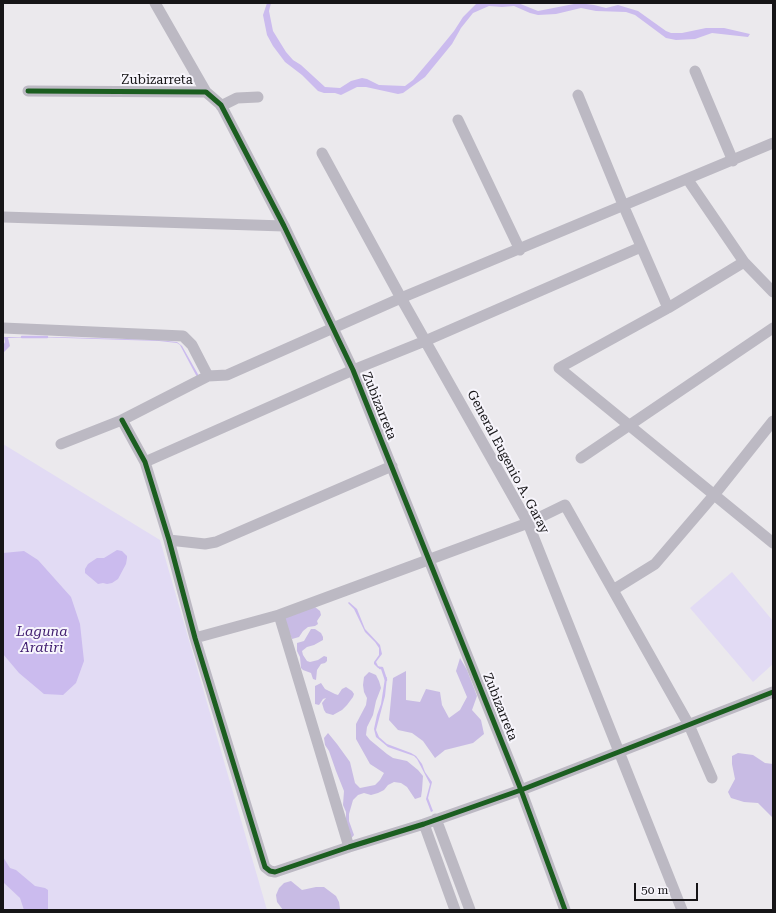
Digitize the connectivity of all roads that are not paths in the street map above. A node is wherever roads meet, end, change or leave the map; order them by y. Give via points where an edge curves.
1 (156, 3) edge
2 (695, 71) dead end
3 (28, 91) dead end
4 (206, 92) junction
5 (578, 95) dead end
6 (258, 97) dead end
7 (221, 106) junction
8 (458, 120) dead end
9 (773, 143) edge
10 (322, 153) dead end
11 (733, 161) junction
12 (688, 180) junction
13 (624, 207) junction
14 (3, 217) edge
15 (284, 226) junction
16 (641, 247) junction
17 (520, 250) junction
18 (744, 262) junction
19 (773, 292) edge
20 (401, 298) junction
21 (668, 308) junction
22 (9, 328) edge
23 (773, 328) edge
24 (334, 329) junction
25 (425, 341) junction
26 (353, 370) junction
27 (208, 376) junction
28 (122, 420) junction
29 (773, 420) edge
30 (629, 426) junction
31 (62, 444) dead end
32 (581, 458) dead end
33 (145, 462) junction
34 (392, 466) junction
35 (714, 495) junction
36 (528, 523) junction
37 (170, 540) junction
38 (773, 543) edge
39 (429, 559) junction
40 (613, 590) junction
41 (279, 615) junction
42 (195, 638) junction
43 (773, 692) edge
44 (688, 725) junction
45 (619, 753) junction
46 (712, 778) dead end
47 (521, 790) junction
48 (436, 819) junction
49 (424, 824) junction
50 (349, 847) junction
51 (455, 910) edge
52 (470, 910) edge
53 (565, 910) edge
54 (682, 910) edge

1 - 4 street
2 - 11 street
3 - 4 street, Zubizarreta
4 - 7 street, Zubizarreta
5 - 13 street
6 - 7 street via 237,98
7 - 15 street, Zubizarreta
8 - 17 street
9 - 11 street
10 - 20 street, General Eugenio A. Garay
11 - 12 street
12 - 13 street
12 - 18 street
13 - 16 street
13 - 17 street
14 - 15 street
15 - 24 street, Zubizarreta
16 - 21 street
16 - 25 street
17 - 20 street
18 - 19 street
18 - 21 street
20 - 24 street
20 - 25 street, General Eugenio A. Garay
21 - 30 street via 559,368
22 - 27 street via 183,336 192,344
23 - 30 street
24 - 26 street, Zubizarreta
24 - 27 street via 227,375
25 - 26 street
25 - 36 street, General Eugenio A. Garay
26 - 33 street
26 - 34 street, Zubizarreta
27 - 28 street
28 - 31 street
28 - 33 street
29 - 35 street
30 - 32 street
30 - 35 street
33 - 37 street
34 - 37 street via 216,542 205,544
34 - 39 street, Zubizarreta
35 - 38 street
35 - 40 street via 656,564
36 - 39 street
36 - 40 street via 565,505
36 - 45 street, General Eugenio A. Garay
37 - 42 street
39 - 41 street
39 - 47 street, Zubizarreta
40 - 44 street
41 - 42 street
41 - 50 street
42 - 50 street via 265,867 275,872
43 - 44 street
44 - 45 street
44 - 46 street
45 - 47 street
45 - 54 street, General Eugenio A. Garay
47 - 48 street
47 - 53 street, Zubizarreta
48 - 49 street
48 - 52 street
49 - 50 street
49 - 51 street

